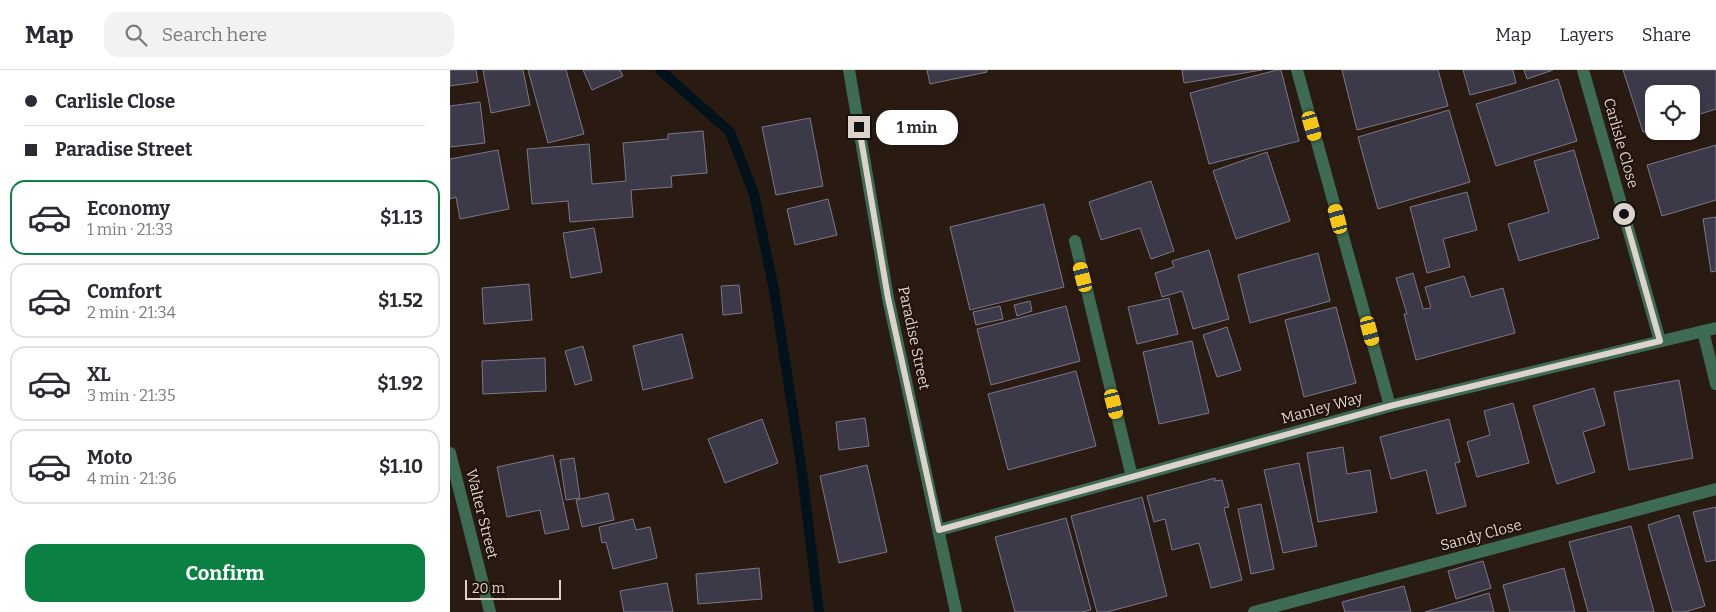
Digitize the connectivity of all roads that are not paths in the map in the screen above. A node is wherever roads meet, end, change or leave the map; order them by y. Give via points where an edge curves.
1 (849, 70) edge
2 (1297, 70) edge
3 (1583, 70) edge
4 (1074, 241) dead end
5 (1716, 328) edge
6 (1703, 331) junction
7 (1660, 341) junction
8 (1716, 384) edge
9 (1390, 406) junction
10 (450, 452) edge
11 (1132, 477) junction
12 (1716, 489) edge
13 (939, 530) junction
14 (490, 612) edge
15 (956, 612) edge
16 (1254, 612) edge

1 - 13 street, Paradise Street via 888,298
2 - 9 street
3 - 7 street, Carlisle Close
4 - 11 street
5 - 6 street, Manley Way
6 - 7 street, Manley Way
6 - 8 street
7 - 9 street, Manley Way
9 - 11 street, Manley Way
10 - 14 street, Walter Street
11 - 13 street, Manley Way
12 - 16 street, Sandy Close
13 - 15 street, Paradise Street

